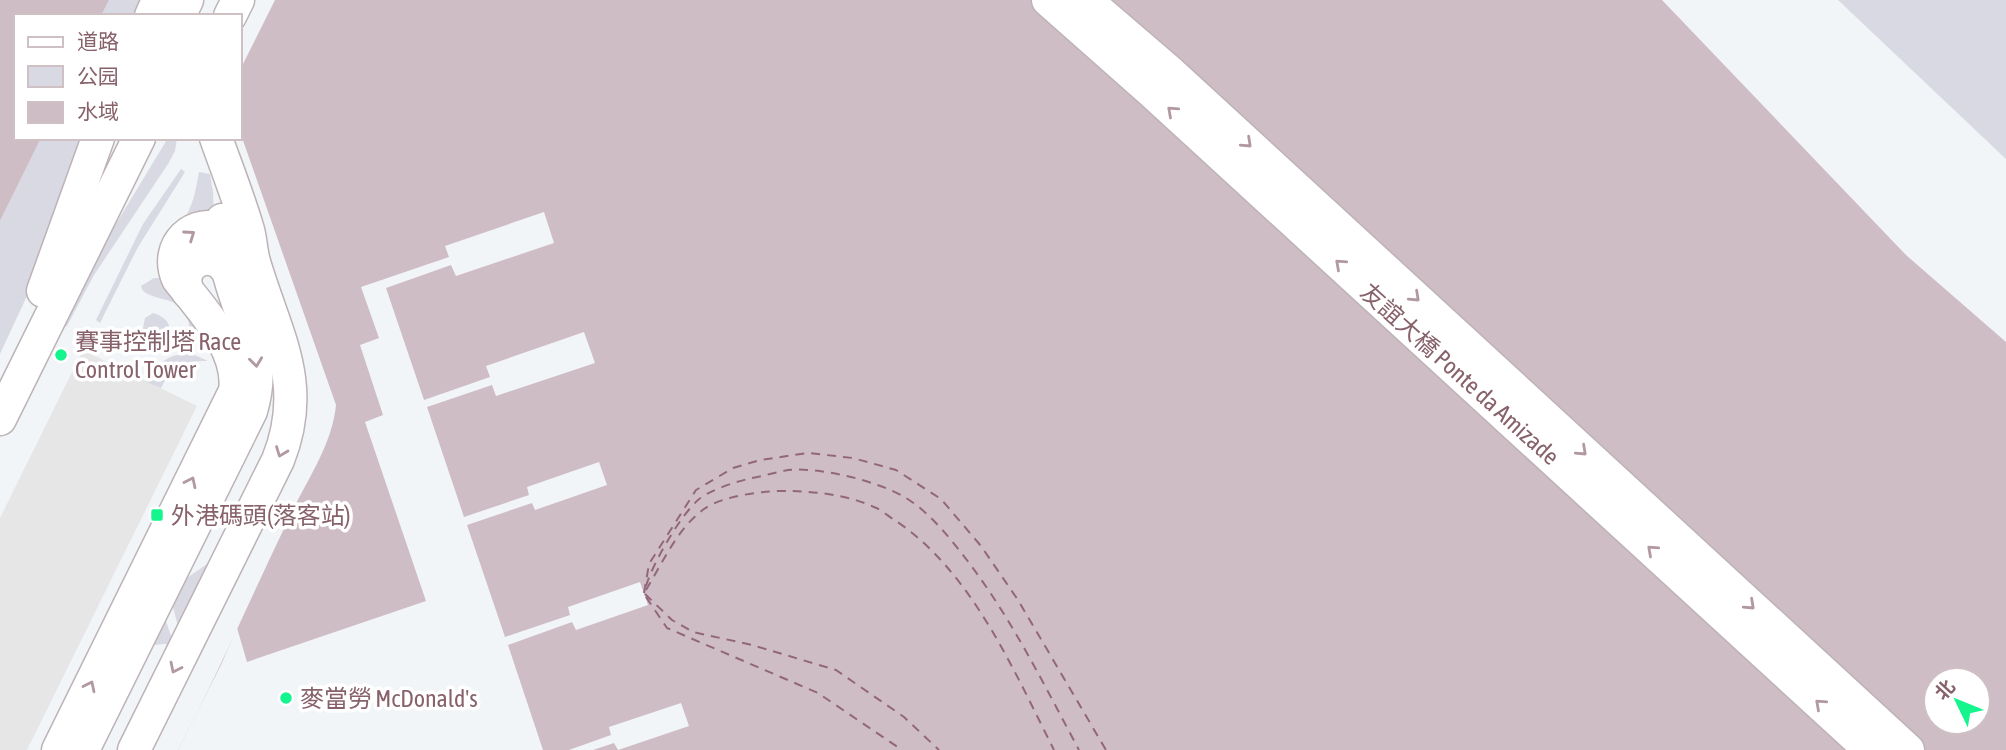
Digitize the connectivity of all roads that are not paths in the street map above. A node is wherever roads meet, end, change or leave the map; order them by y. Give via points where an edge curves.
1 (1048, 0) edge
2 (1086, 0) edge
3 (97, 140) edge
4 (118, 140) edge
5 (138, 140) edge
6 (161, 140) edge
7 (215, 140) edge
8 (216, 140) edge
9 (223, 230) junction
10 (241, 267) junction
11 (188, 292) junction
12 (51, 295) junction
13 (0, 379) edge
14 (0, 419) edge
15 (67, 749) edge
16 (134, 750) edge
17 (1870, 750) edge
18 (1908, 750) edge

17 -> 1 main road, 友誼大橋 Ponte da Amizade
2 -> 18 main road, 友誼大橋 Ponte da Amizade
3 - 12 main road
4 - 12 main road
5 - 12 main road
6 - 12 main road
7 - 9 main road
8 - 10 main road via 248,232
9 - 10 main road
11 -> 9 main road via 174,267 176,248 199,229
10 - 11 main road via 226,267 209,258 198,261 186,275
10 -> 15 main road via 257,362 251,411
10 -> 16 main road via 279,338 291,387 291,412 283,448
15 -> 11 main road via 235,391 232,355
12 - 13 main road
12 - 14 main road

